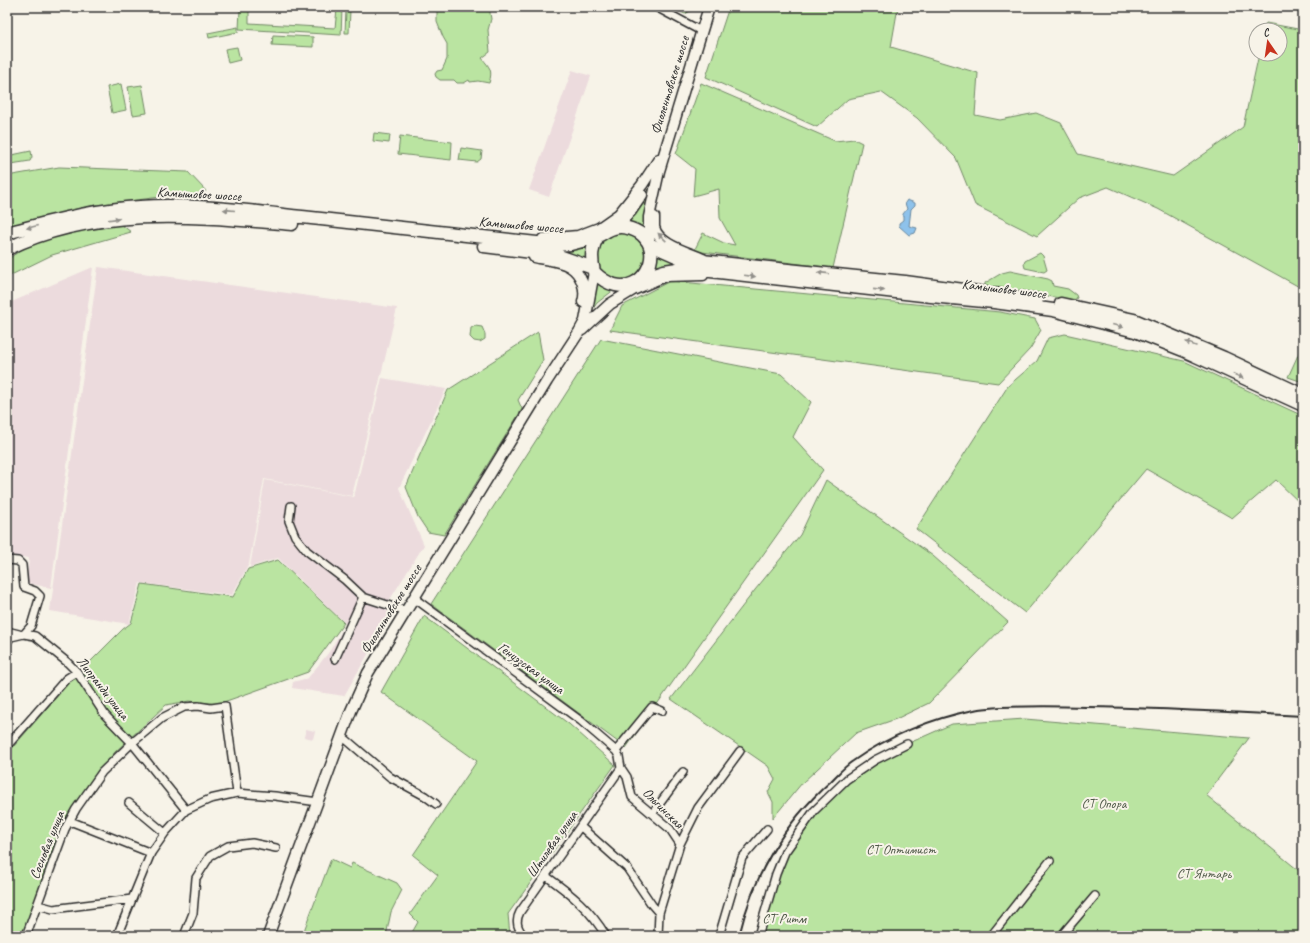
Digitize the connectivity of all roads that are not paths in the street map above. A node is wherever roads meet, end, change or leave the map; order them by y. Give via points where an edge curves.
1 (656, 7) edge
2 (709, 7) edge
3 (701, 30) junction
4 (665, 149) junction
5 (659, 171) junction
6 (656, 182) junction
7 (616, 227) junction
8 (7, 233) edge
9 (598, 236) junction
10 (510, 240) junction
11 (649, 243) junction
12 (497, 248) junction
13 (7, 249) edge
14 (708, 261) junction
15 (594, 270) junction
16 (733, 274) junction
17 (643, 278) junction
18 (628, 286) junction
19 (585, 321) junction
20 (579, 332) junction
21 (564, 355) junction
22 (1303, 395) edge
23 (1303, 405) edge
24 (291, 506) dead end
25 (7, 560) edge
26 (363, 597) junction
27 (414, 598) junction
28 (406, 612) junction
29 (7, 632) edge
30 (24, 634) junction
31 (7, 642) edge
32 (335, 659) dead end
33 (76, 672) junction
34 (662, 711) dead end
35 (342, 736) junction
36 (132, 743) junction
37 (907, 744) dead end
38 (7, 746) edge
39 (616, 751) junction
40 (740, 751) dead end
41 (621, 768) junction
42 (683, 772) dead end
43 (237, 793) junction
44 (318, 802) junction
45 (129, 804) dead end
46 (436, 804) dead end
47 (186, 810) junction
48 (652, 814) junction
49 (70, 821) junction
50 (580, 827) junction
51 (767, 829) dead end
52 (164, 833) junction
53 (680, 844) junction
54 (276, 848) dead end
55 (150, 853) junction
56 (1050, 861) dead end
57 (546, 876) junction
58 (1095, 896) dead end
59 (132, 899) junction
60 (38, 905) junction
61 (659, 913) junction
62 (26, 936) edge
63 (117, 936) edge
64 (184, 936) edge
65 (268, 936) edge
66 (523, 936) edge
67 (606, 936) edge
68 (658, 936) edge
69 (719, 936) edge
70 (758, 936) edge
71 (991, 936) edge
72 (1061, 936) edge

1 - 3 street
2 - 3 main road, Фиолентовское шоссе
3 - 4 main road, Фиолентовское шоссе
4 - 5 main road, Фиолентовское шоссе
4 - 10 main road via 642,185 619,214 599,228 578,236 549,239 520,237
5 - 6 main road, Фиолентовское шоссе
5 - 7 main road, Фиолентовское шоссе via 631,211
6 - 11 main road, Фиолентовское шоссе via 649,216
14 -> 6 main road via 681,251 658,234 654,227
7 - 9 main road
7 - 11 main road via 636,231
10 -> 8 main road, Камышовое шоссе via 268,213 168,206 99,212
9 - 10 main road, Камышовое шоссе via 569,244
9 - 15 main road via 592,251
11 - 14 main road, Камышовое шоссе via 683,259
11 - 17 main road via 651,259
13 -> 12 main road, Камышовое шоссе via 28,239 75,225 140,216 200,217 292,224
12 - 15 main road, Камышовое шоссе via 556,254
12 - 21 main road via 559,262 569,266 583,282 584,298 580,314
22 -> 14 main road, Камышовое шоссе via 1196,345 1122,317 1058,303 959,288
15 - 18 main road, Камышовое шоссе via 607,283
15 - 19 main road, Фиолентовское шоссе
16 - 17 main road, Камышовое шоссе via 684,268
16 - 20 main road via 665,276 633,290 610,304
16 -> 23 main road, Камышовое шоссе via 1054,310 1135,331
17 - 18 main road
18 - 19 main road, Фиолентовское шоссе
19 - 20 main road, Фиолентовское шоссе
20 - 21 main road, Фиолентовское шоссе
21 - 27 main road, Фиолентовское шоссе
24 - 26 street via 289,521 295,536 307,551
25 - 30 street via 18,561 22,565 24,586 40,596 31,626
26 - 28 street
26 - 32 street
27 - 28 main road, Фиолентовское шоссе
27 - 39 street, Генуэзская улица via 581,721
28 - 35 main road, Фиолентовское шоссе via 368,673
29 - 30 street, Липранди улица
30 - 31 street via 11,637
30 - 33 street, Липранди улица via 34,636
33 - 36 street, Липранди улица via 105,715
33 - 38 street via 66,679
34 - 39 street via 652,707
35 - 44 main road, Фиолентовское шоссе
35 - 46 street via 390,777
36 - 43 street, Сосновая улица via 162,718 184,707 225,706
36 - 47 street, Липранди улица
36 - 49 street, Сосновая улица via 102,772
37 - 70 street via 875,760 847,779 814,811 786,852 776,874
39 - 41 street
40 - 53 street via 698,808
41 - 48 street, Ольгинская via 627,777 632,796
41 - 50 street, Штилевая улица
42 - 48 street
43 - 44 street
43 - 47 street via 210,799
44 - 65 main road, Фиолентовское шоссе
45 - 52 street
47 - 52 street
48 - 53 street, Ольгинская via 670,829
49 - 55 street
49 - 60 street, Сосновая улица
50 - 57 street, Штилевая улица
50 - 61 street via 627,868
51 - 69 street via 742,858
52 - 55 street
53 - 61 street
54 - 64 street via 252,843 228,846 210,856 196,878 193,913
55 - 59 street
56 - 71 street
57 - 66 street, Штилевая улица via 517,918 517,925
57 - 67 street via 583,904
58 - 72 street
59 - 60 street via 53,909
59 - 63 street
60 - 62 street, Сосновая улица
61 - 68 street

